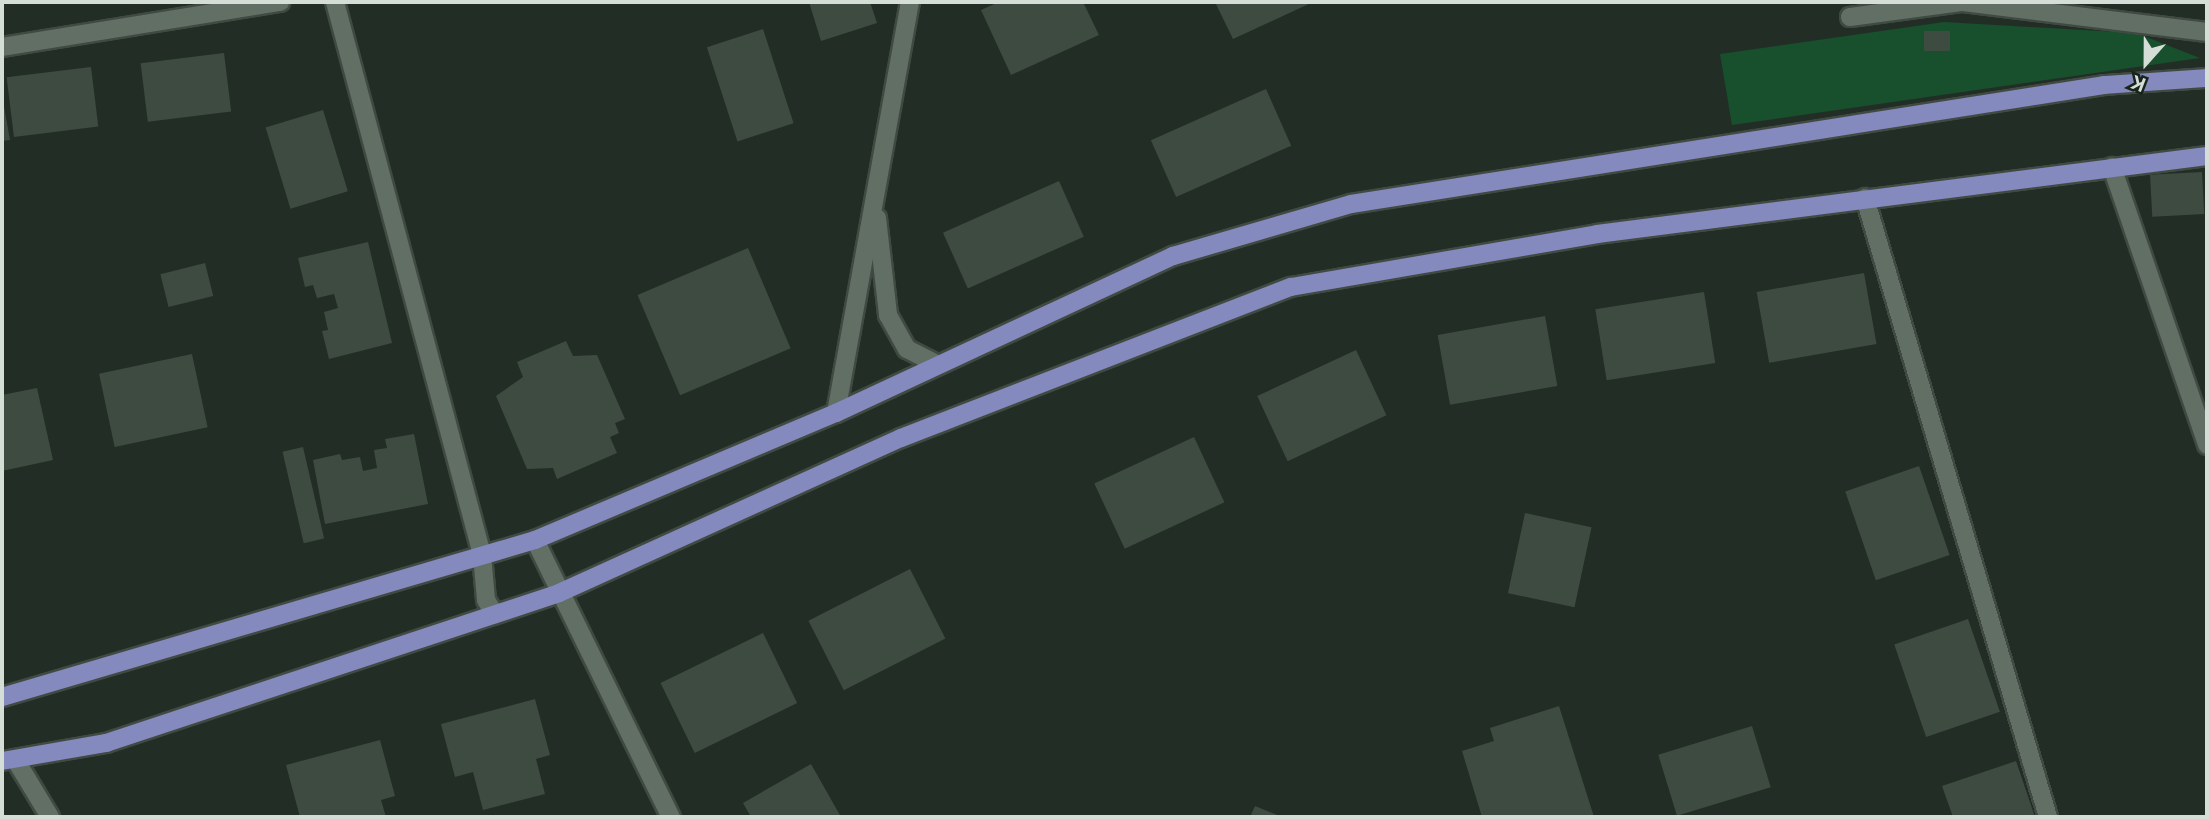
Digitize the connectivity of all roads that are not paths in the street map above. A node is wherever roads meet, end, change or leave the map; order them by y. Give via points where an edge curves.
1 (280, 2) edge
2 (335, 2) edge
3 (910, 2) edge
4 (1962, 2) edge
5 (1850, 17) dead end
6 (2207, 32) edge
7 (2, 47) edge
8 (2207, 78) edge
9 (2207, 156) edge
10 (2112, 167) junction
11 (876, 173) junction
12 (1865, 198) junction
13 (938, 365) junction
14 (836, 413) junction
15 (2207, 445) edge
16 (535, 540) junction
17 (482, 555) junction
18 (559, 593) junction
19 (495, 615) junction
20 (2, 697) edge
21 (8, 760) edge
22 (50, 817) edge
23 (671, 817) edge
24 (2048, 817) edge

1 - 7 street
2 - 17 street
3 - 11 street
4 - 5 street
4 - 6 street
8 - 13 main road via 2104,85 1351,204 1173,256
9 - 10 main road
10 - 12 main road
10 - 15 street
11 - 13 street via 878,255 888,315 907,349
11 - 14 street
12 - 18 main road via 1597,234 1291,287 901,438
12 - 24 street
13 - 14 main road
14 - 16 main road
16 - 17 main road
16 - 18 street via 552,565
17 - 19 street via 486,600
17 - 20 main road
18 - 19 main road
18 - 23 street
19 - 21 main road via 106,743
21 - 22 street

